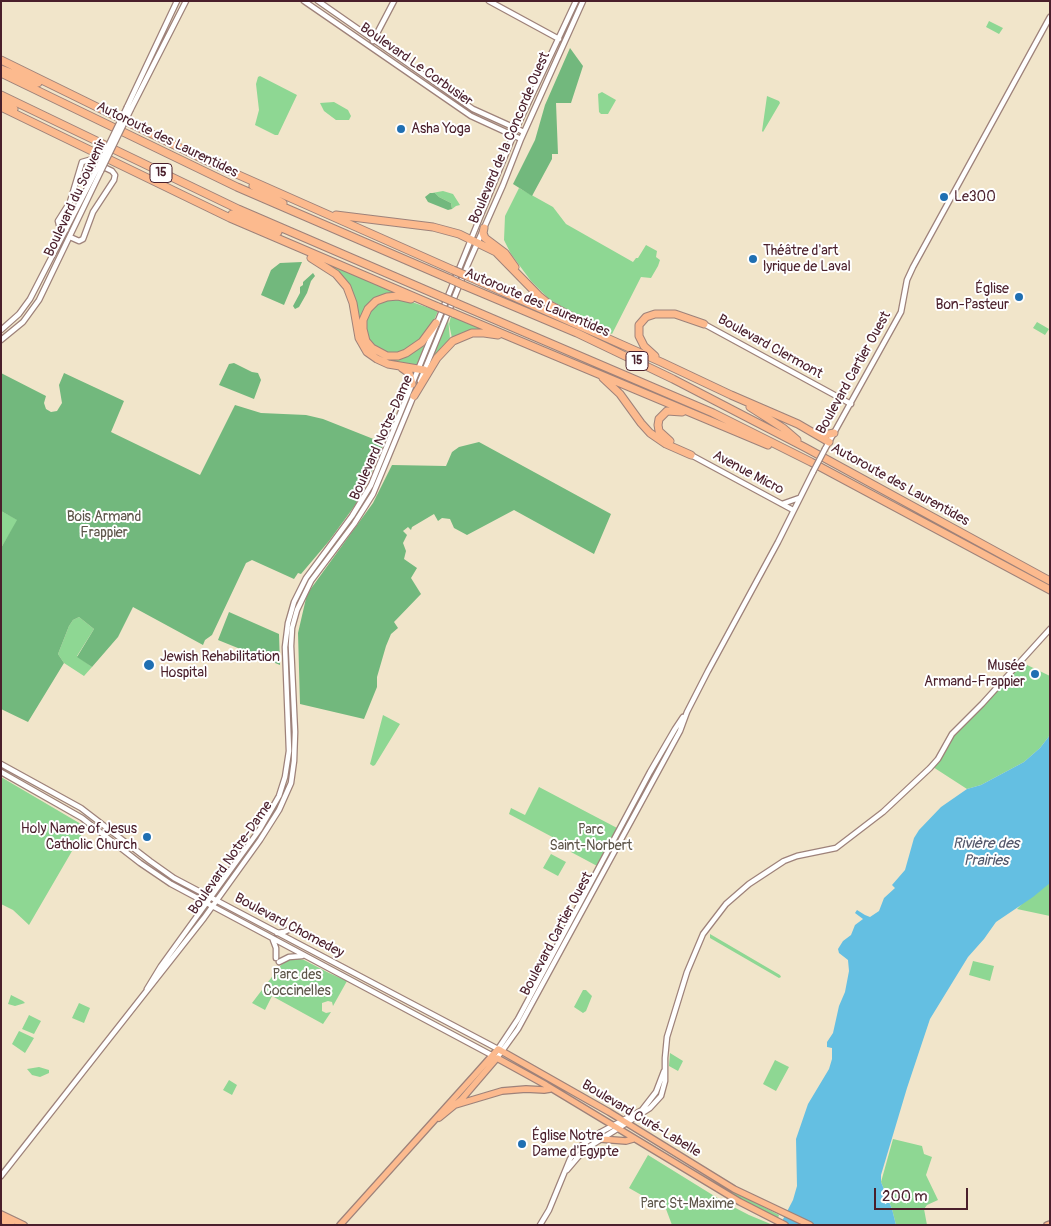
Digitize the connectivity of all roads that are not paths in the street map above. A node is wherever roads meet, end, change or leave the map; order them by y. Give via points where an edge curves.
1 (177, 1) edge
2 (186, 1) edge
3 (304, 1) edge
4 (318, 1) edge
5 (394, 1) edge
6 (489, 1) edge
7 (576, 1) edge
8 (583, 1) edge
9 (1050, 17) edge
10 (558, 39) junction
11 (374, 40) junction
12 (565, 42) junction
13 (370, 47) junction
14 (1, 60) edge
15 (1, 68) edge
16 (1, 73) edge
17 (67, 93) junction
18 (1, 95) edge
19 (1, 101) edge
20 (1, 107) edge
21 (129, 108) junction
22 (39, 125) junction
23 (516, 128) junction
24 (524, 132) junction
25 (513, 136) junction
26 (521, 139) junction
27 (208, 161) junction
28 (99, 170) junction
29 (197, 202) junction
30 (318, 211) junction
31 (309, 219) junction
32 (484, 228) junction
33 (66, 230) junction
34 (70, 238) junction
35 (474, 241) junction
36 (287, 244) junction
37 (323, 246) junction
38 (522, 278) junction
39 (451, 281) junction
40 (461, 285) junction
41 (438, 307) junction
42 (436, 323) junction
43 (704, 324) joint
44 (1, 330) edge
45 (597, 333) junction
46 (1, 340) edge
47 (520, 341) junction
48 (661, 362) junction
49 (400, 367) junction
50 (421, 370) junction
51 (598, 373) junction
52 (412, 384) junction
53 (731, 395) junction
54 (414, 396) junction
55 (851, 404) junction
56 (711, 421) junction
57 (834, 433) junction
58 (820, 436) junction
59 (829, 442) junction
60 (806, 448) junction
61 (691, 455) junction
62 (811, 462) junction
63 (800, 498) junction
64 (782, 504) junction
65 (794, 510) junction
66 (1050, 581) edge
67 (1050, 590) edge
68 (1050, 629) edge
69 (1, 764) edge
70 (1, 772) edge
71 (211, 898) junction
72 (217, 901) junction
73 (207, 904) junction
74 (212, 907) junction
75 (292, 928) dead end
76 (277, 933) junction
77 (272, 939) junction
78 (304, 956) junction
79 (146, 990) junction
80 (500, 1050) junction
81 (495, 1057) junction
82 (550, 1089) junction
83 (455, 1105) junction
84 (625, 1122) junction
85 (430, 1125) junction
86 (614, 1128) junction
87 (633, 1139) junction
88 (600, 1140) junction
89 (6, 1167) junction
90 (567, 1170) junction
91 (1, 1171) edge
92 (1, 1176) edge
93 (1, 1214) edge
94 (1, 1220) edge
95 (12, 1225) edge
96 (24, 1225) edge
97 (340, 1225) edge
98 (540, 1225) edge
99 (785, 1225) edge
100 (810, 1225) edge

1 - 21 street, Boulevard du Souvenir
2 - 21 street, Boulevard du Souvenir
3 - 13 street, Boulevard Le Corbusier
4 - 11 street, Boulevard Le Corbusier
5 - 11 street
6 - 10 street
7 - 10 street, Boulevard de la Concorde Ouest
8 - 12 street, Boulevard de la Concorde Ouest
9 - 55 street, Boulevard Cartier Ouest via 913,267 901,312
10 - 12 street
10 - 23 street, Boulevard de la Concorde Ouest
11 - 13 street
11 - 23 street, Boulevard Le Corbusier via 473,108
12 - 24 street, Boulevard de la Concorde Ouest
13 - 25 street, Boulevard Le Corbusier via 471,116
14 - 17 highway
15 - 17 highway
16 - 31 highway, Autoroute des Laurentides / 15 via 205,173
17 - 27 highway
18 - 37 highway, Autoroute des Laurentides / 15 via 208,196
19 - 22 highway
20 - 22 highway
21 - 28 street, Boulevard du Souvenir, bridge
22 - 29 highway
23 - 24 street, Boulevard Le Corbusier
23 - 25 street, Boulevard de la Concorde Ouest
24 - 26 street, Boulevard de la Concorde Ouest
25 - 26 street, Boulevard Le Corbusier
25 - 35 street, Boulevard de la Concorde Ouest
26 - 32 street, Boulevard de la Concorde Ouest
27 - 30 highway
27 - 31 highway
28 - 33 street, Boulevard du Souvenir
28 - 34 street, Boulevard du Souvenir
29 - 36 highway
29 - 37 highway
30 - 35 highway via 439,228
30 - 45 highway, bridge
31 - 39 highway, Autoroute des Laurentides / 15
32 - 35 street, Boulevard de la Concorde Ouest
32 - 38 highway via 485,238 505,253
33 - 34 street via 58,221 72,198 82,162 88,160 112,171 114,180 93,212 83,239
33 - 44 street, Boulevard du Souvenir via 29,301
34 - 46 street, Boulevard du Souvenir via 34,308
35 - 38 highway via 498,253
35 - 39 street, Boulevard de la Concorde Ouest
35 - 40 street, Boulevard de la Concorde Ouest
36 - 41 highway
36 - 49 highway via 328,268 342,281 352,299 357,332 367,352
37 - 62 highway, Autoroute des Laurentides / 15, bridge via 696,405
38 - 45 highway via 544,301
39 - 40 highway, Autoroute des Laurentides / 15, bridge
39 - 42 street, Boulevard Notre-Dame
40 - 50 street, Boulevard Notre-Dame
40 - 60 highway, Autoroute des Laurentides / 15 via 632,358
41 - 42 highway via 402,297 383,298 368,309 362,327 370,346 381,354 392,356 416,348
41 - 47 highway, bridge
42 - 50 street, Boulevard Notre-Dame
43 - 48 highway via 672,314 644,318 639,326 639,339
43 - 55 street, Boulevard Clermont
45 - 48 highway
47 - 51 highway
47 - 54 highway via 484,333 458,338 440,354
48 - 53 highway
49 - 50 highway
49 - 52 highway via 408,372
50 - 52 street, Boulevard Notre-Dame
50 - 54 street, Boulevard Notre-Dame
51 - 56 highway
51 - 61 highway via 620,394 648,431 666,444
52 - 71 street, Boulevard Notre-Dame via 364,499 306,578 294,602 285,643 290,744 285,780 268,816
53 - 58 highway
53 - 60 highway via 783,428
54 - 72 street, Boulevard Notre-Dame via 373,494 311,581 298,607 291,646 295,746 291,783 269,827
55 - 57 street, Boulevard Cartier Ouest
56 - 61 highway via 675,410 660,416 658,425 662,434
56 - 62 highway
57 - 58 highway
57 - 59 street, Boulevard Cartier Ouest
58 - 59 highway
59 - 63 street, Boulevard Cartier Ouest, bridge
60 - 66 highway, Autoroute des Laurentides / 15
61 - 64 street, Avenue Micro
62 - 67 highway, Autoroute des Laurentides / 15
63 - 64 street
63 - 65 street, Boulevard Cartier Ouest
64 - 65 street, Avenue Micro
65 - 80 street, Boulevard Cartier Ouest via 687,712 650,772
68 - 84 street via 952,734 930,768 883,812 835,849 786,861 744,888 716,916 700,939 687,972 668,1030 660,1084 651,1100
69 - 71 street, Boulevard Chomedey via 79,806 158,867
70 - 73 street, Boulevard Chomedey via 78,814 150,870
71 - 72 street, Boulevard Chomedey
71 - 73 street, Boulevard Notre-Dame
72 - 74 street, Boulevard Notre-Dame
72 - 76 street, Boulevard Chomedey
73 - 74 street, Boulevard Chomedey
73 - 79 street, Boulevard Notre-Dame
74 - 77 street, Boulevard Chomedey
74 - 79 street, Boulevard Notre-Dame
75 - 76 street
76 - 80 street, Boulevard Chomedey
77 - 78 street, Boulevard Chomedey
77 - 78 street via 278,960
78 - 81 street, Boulevard Chomedey
79 - 89 street, Boulevard Notre-Dame
80 - 81 main road
80 - 84 main road, Boulevard Curé-Labelle
81 - 82 main road, Boulevard Curé-Labelle
81 - 83 main road
81 - 85 main road
82 - 83 main road via 505,1090
82 - 86 main road, Boulevard Curé-Labelle
83 - 85 main road
84 - 86 street
84 - 100 main road, Boulevard Curé-Labelle via 734,1190
85 - 97 main road
86 - 87 main road, Boulevard Curé-Labelle
86 - 88 street
86 - 90 street via 579,1148 571,1157
87 - 88 main road
87 - 99 main road, Boulevard Curé-Labelle
88 - 90 street via 582,1152
89 - 91 street, Boulevard Notre-Dame
89 - 92 street, Boulevard Notre-Dame
90 - 98 street
93 - 96 main road
94 - 95 main road

